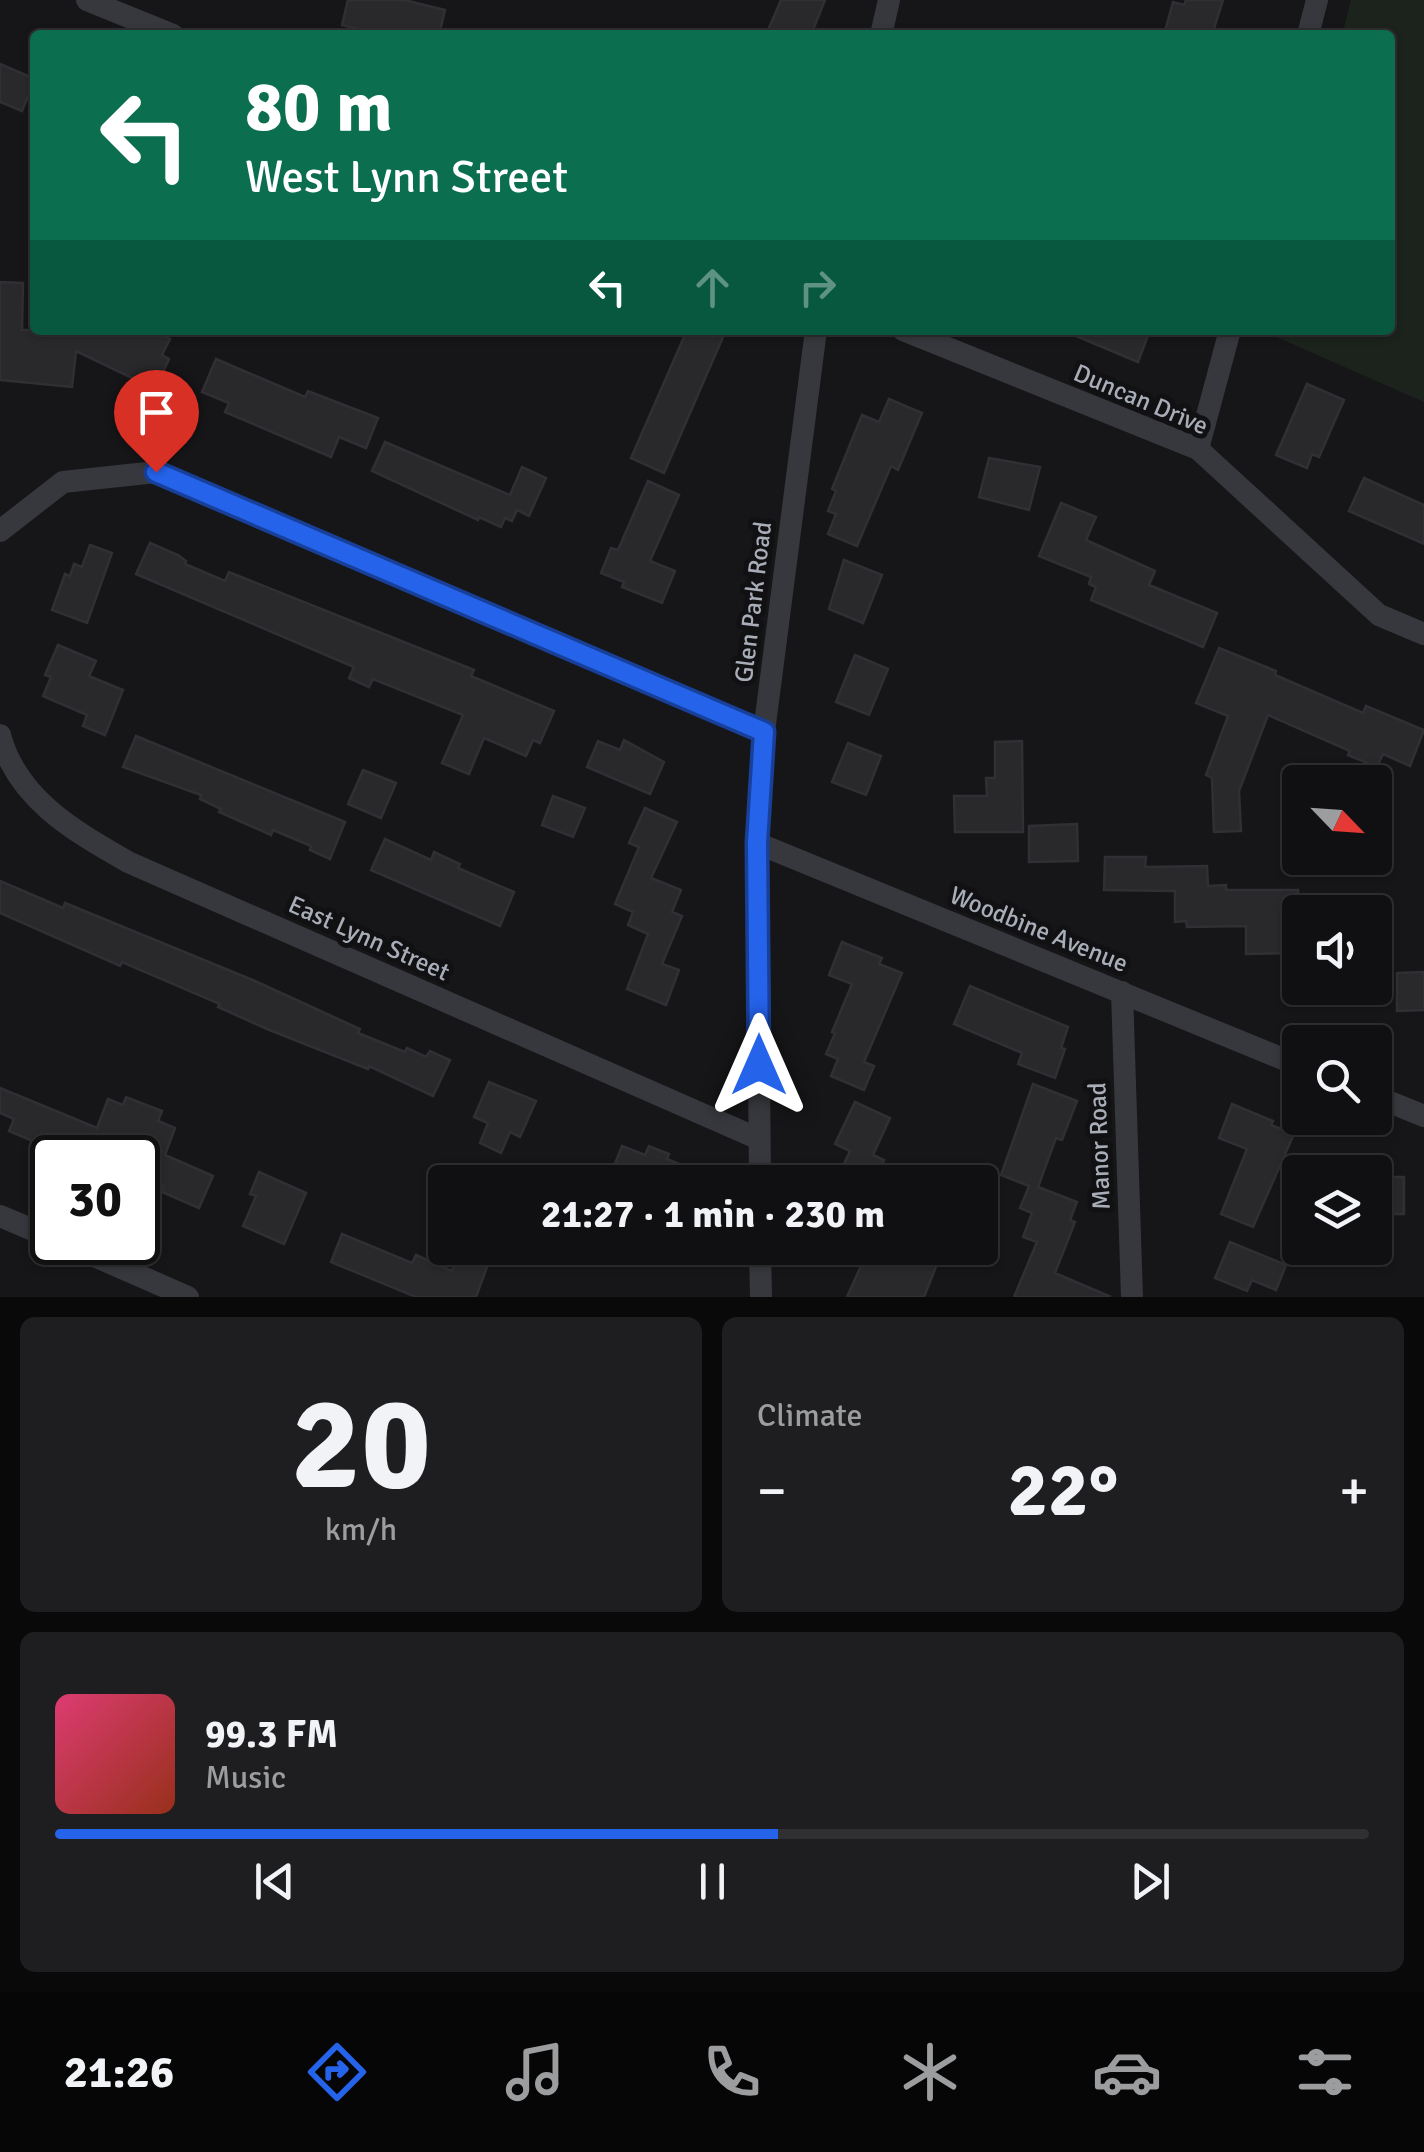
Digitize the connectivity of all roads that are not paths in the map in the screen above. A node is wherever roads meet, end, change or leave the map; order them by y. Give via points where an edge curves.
1 (87, 0) edge
2 (889, 0) edge
3 (1317, 0) edge
4 (161, 30) edge
5 (882, 30) edge
6 (1309, 30) edge
7 (815, 335) edge
8 (915, 335) edge
9 (1229, 335) edge
10 (1198, 449) junction
11 (0, 531) edge
12 (1424, 634) edge
13 (764, 732) junction
14 (0, 735) edge
15 (757, 843) junction
16 (1122, 992) junction
17 (1282, 1059) edge
18 (1392, 1103) edge
19 (1424, 1116) edge
20 (759, 1139) junction
21 (760, 1165) edge
22 (0, 1216) edge
23 (30, 1229) edge
24 (115, 1265) edge
25 (760, 1265) edge
26 (188, 1297) edge
27 (761, 1297) edge
28 (1132, 1297) edge

1 - 4 street
2 - 5 street
3 - 6 street
7 - 13 street, Glen Park Road
8 - 10 street, Duncan Drive
9 - 10 street
10 - 12 street, Duncan Drive via 1379,615
11 - 13 street via 63,482 156,472
13 - 15 street, Glen Park Road
14 - 20 street, East Lynn Street via 32,796 72,830 128,862
15 - 16 street, Woodbine Avenue
15 - 20 street, Glen Park Road
16 - 17 street, Woodbine Avenue
16 - 28 street, Manor Road
18 - 19 street
20 - 21 street, Glen Park Road
22 - 23 street
24 - 26 street
25 - 27 street

